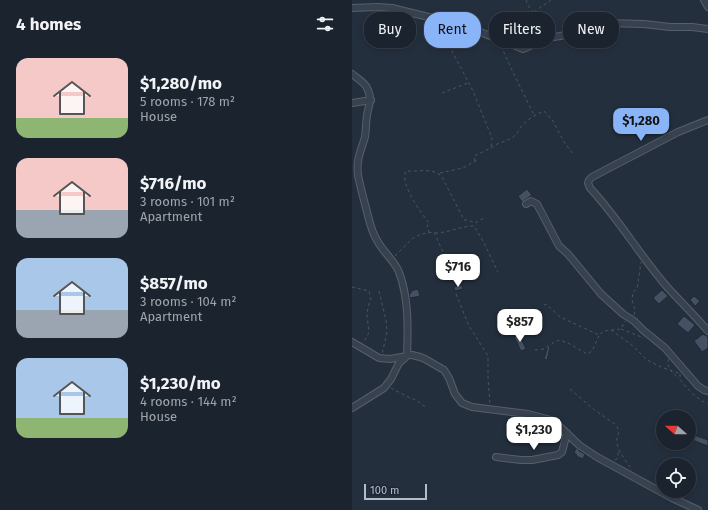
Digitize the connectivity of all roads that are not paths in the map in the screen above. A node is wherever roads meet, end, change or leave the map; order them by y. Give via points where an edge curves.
1 (704, 0) edge
2 (354, 6) edge
3 (708, 7) edge
4 (708, 29) edge
5 (352, 74) edge
6 (371, 100) junction
7 (352, 103) edge
8 (708, 120) edge
9 (526, 204) dead end
10 (708, 331) edge
11 (352, 342) edge
12 (407, 356) junction
13 (708, 391) edge
14 (352, 408) edge
15 (567, 434) junction
16 (496, 457) dead end
17 (698, 510) edge

1 - 3 street
2 - 4 street via 392,8 465,26 523,49 548,39 584,32 606,23
5 - 6 street via 366,86
6 - 7 street
6 - 12 street via 357,161 358,175 375,237 396,266 400,277 405,296
8 - 10 street via 678,132 592,177 588,182 588,186 668,288
9 - 13 street via 531,201 537,204 559,246 602,294 665,348 698,386
11 - 12 street via 381,358
12 - 14 street via 399,363 387,385
12 - 15 street via 420,357 444,370 462,403 472,407 528,414 551,420
15 - 16 street via 562,452 558,455 532,460
15 - 17 street via 597,457

